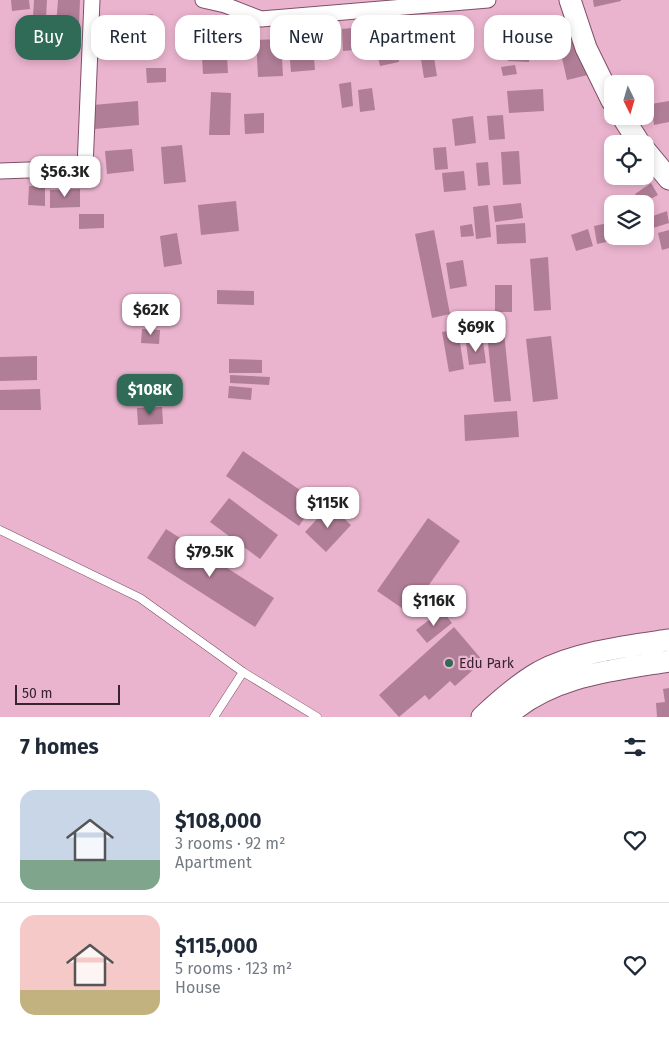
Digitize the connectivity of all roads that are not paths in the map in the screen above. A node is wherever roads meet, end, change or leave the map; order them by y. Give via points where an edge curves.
1 (92, 0) edge
2 (202, 0) edge
3 (488, 0) edge
4 (570, 0) edge
5 (604, 85) edge
6 (654, 161) edge
7 (0, 171) edge
8 (669, 179) edge
9 (0, 530) edge
10 (669, 640) edge
11 (669, 661) edge
12 (243, 672) junction
13 (214, 717) edge
14 (317, 717) edge
15 (482, 717) edge
16 (506, 717) edge

1 - 7 street via 85,168
2 - 3 street via 261,18
4 - 5 street via 586,48
6 - 8 street
9 - 12 lane via 140,598
10 - 15 street via 578,657 540,672
11 - 16 street via 581,677 543,691
12 - 13 lane
12 - 14 lane

